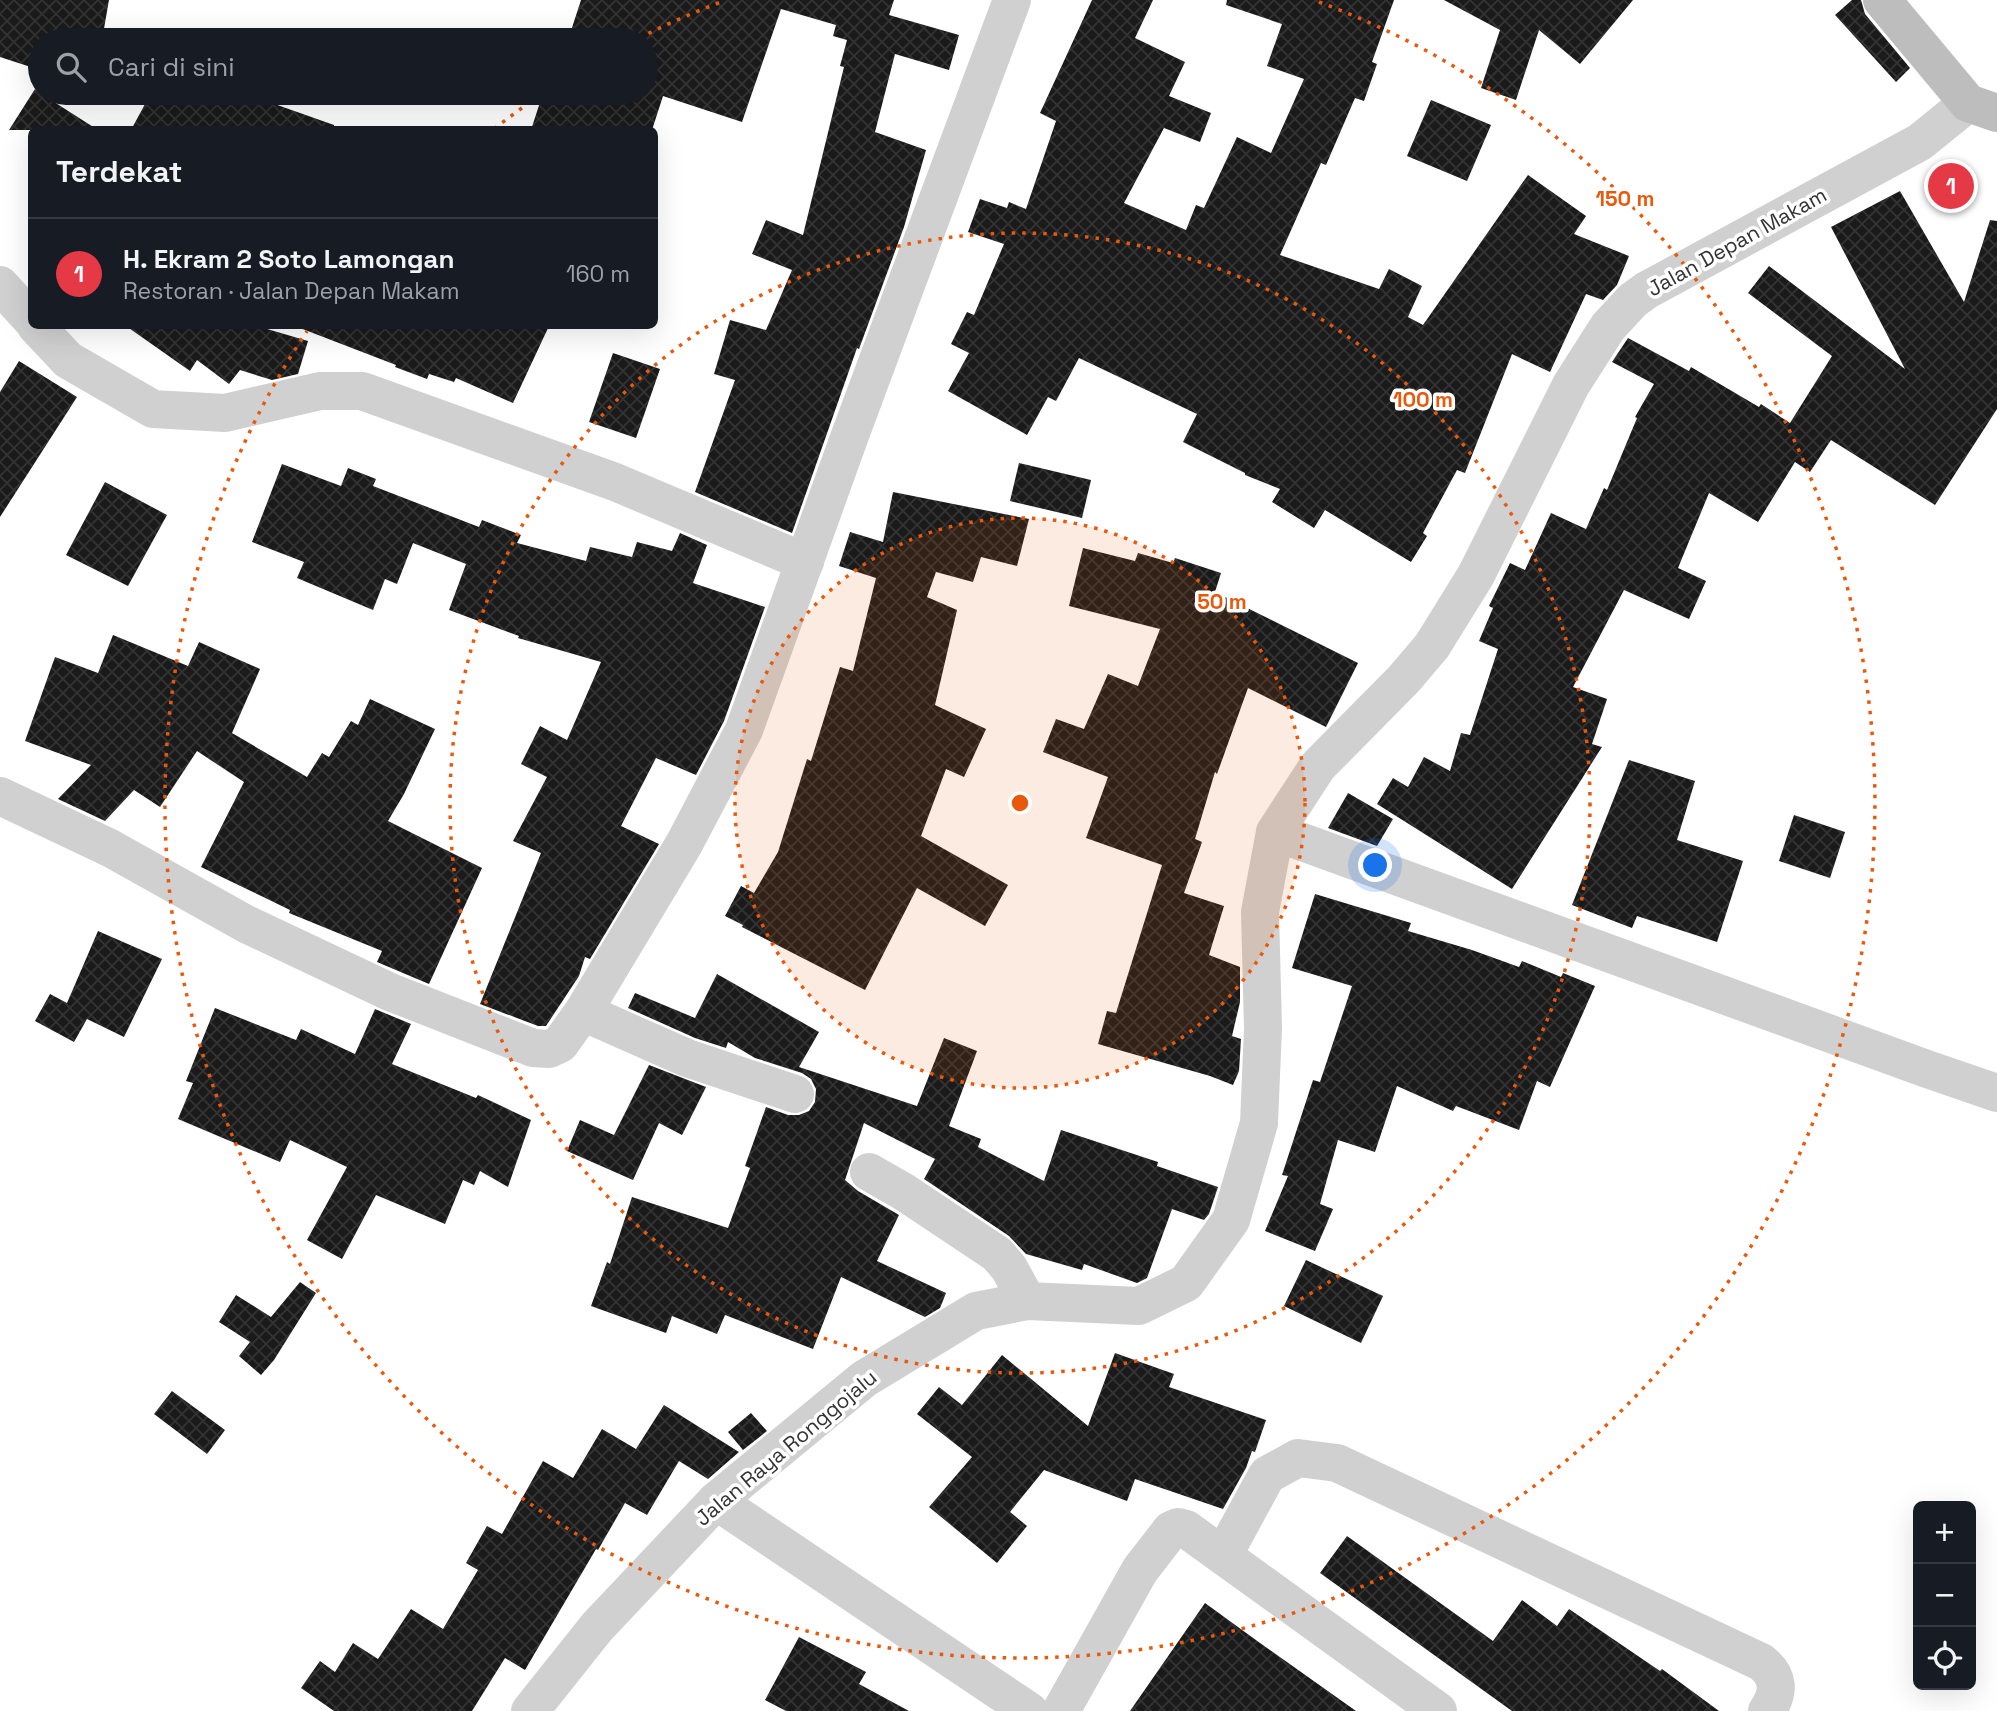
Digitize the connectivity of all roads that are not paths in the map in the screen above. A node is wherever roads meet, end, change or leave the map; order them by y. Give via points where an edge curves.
1 (1012, 0) edge
2 (1882, 0) edge
3 (1982, 108) edge
4 (0, 285) edge
5 (28, 316) edge
6 (39, 329) edge
7 (805, 562) junction
8 (1404, 679) joint
9 (0, 796) edge
10 (1275, 832) junction
11 (583, 1012) junction
12 (1997, 1093) edge
13 (795, 1094) dead end
14 (869, 1172) dead end
15 (1027, 1301) junction
16 (716, 1501) junction
17 (1224, 1554) junction
18 (1012, 1707) edge
19 (530, 1711) edge
20 (1061, 1711) edge
21 (1438, 1711) edge
22 (1767, 1711) edge

1 - 7 street
2 - 3 main road
3 - 8 street, Jalan Depan Makam via 1633,300 1608,327 1571,385 1476,575 1432,646
4 - 5 street
6 - 7 street via 68,360 153,409 225,413 320,391 362,391 615,482
7 - 11 street via 744,730 684,844
8 - 10 street, Jalan Raya Ronggojalu via 1318,766
9 - 11 street via 110,848 246,924 378,986 533,1048 560,1044
10 - 12 street
10 - 15 street, Jalan Raya Ronggojalu via 1260,912 1259,1123 1231,1220 1186,1283 1139,1307
11 - 13 street via 687,1058
14 - 15 street via 997,1254
15 - 16 street, Jalan Raya Ronggojalu via 976,1311 864,1379
16 - 18 street
16 - 19 street, Jalan Raya Ronggojalu via 597,1627
17 - 20 street via 1186,1529 1171,1530 1140,1570
17 - 21 street
17 - 22 street via 1267,1475 1298,1458 1337,1463 1761,1662 1776,1680 1777,1693

